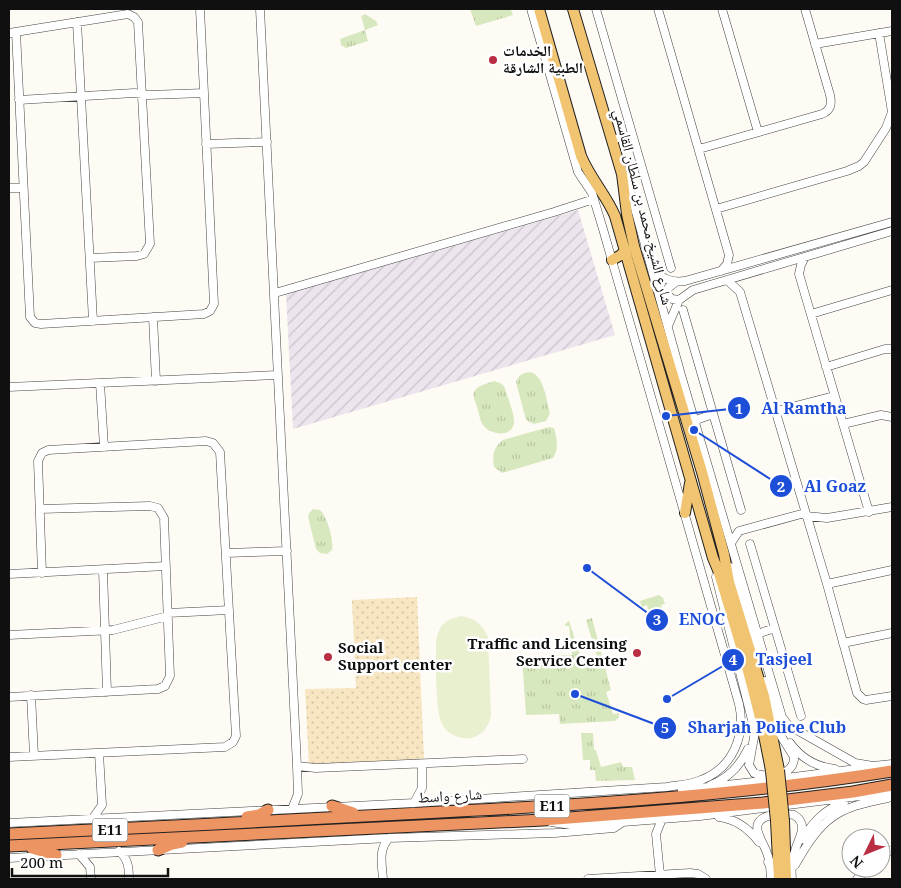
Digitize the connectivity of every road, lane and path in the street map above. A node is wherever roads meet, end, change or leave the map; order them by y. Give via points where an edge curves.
1 (200, 9) edge
2 (260, 9) edge
3 (531, 9) edge
4 (539, 9) edge
5 (573, 9) edge
6 (578, 9) edge
7 (596, 9) edge
8 (658, 9) edge
9 (722, 9) edge
10 (805, 9) edge
11 (77, 22) junction
12 (892, 31) edge
13 (12, 33) edge
14 (880, 33) junction
15 (584, 39) junction
16 (815, 44) junction
17 (204, 93) junction
18 (142, 94) junction
19 (81, 96) junction
20 (19, 100) junction
21 (758, 132) junction
22 (632, 134) junction
23 (615, 139) junction
24 (266, 142) junction
25 (206, 144) junction
26 (699, 149) junction
27 (9, 188) edge
28 (23, 188) junction
29 (594, 199) junction
30 (716, 209) junction
31 (892, 222) edge
32 (887, 229) edge
33 (625, 250) junction
34 (729, 255) junction
35 (805, 257) junction
36 (90, 258) junction
37 (613, 263) junction
38 (785, 263) junction
39 (742, 265) junction
40 (630, 267) junction
41 (671, 268) dead end
42 (653, 269) junction
43 (721, 271) junction
44 (799, 274) junction
45 (745, 275) junction
46 (727, 280) junction
47 (676, 282) junction
48 (892, 290) edge
49 (740, 292) junction
50 (275, 293) junction
51 (679, 300) junction
52 (683, 310) dead end
53 (811, 314) junction
54 (153, 317) junction
55 (93, 321) junction
56 (668, 326) junction
57 (892, 349) edge
58 (826, 367) junction
59 (277, 375) junction
60 (682, 375) junction
61 (156, 381) junction
62 (100, 383) junction
63 (9, 387) edge
64 (834, 396) junction
65 (682, 402) junction
66 (776, 411) junction
67 (713, 414) junction
68 (892, 417) edge
69 (696, 420) junction
70 (843, 424) junction
71 (104, 447) junction
72 (690, 474) junction
73 (892, 507) edge
74 (40, 509) junction
75 (741, 510) dead end
76 (869, 512) junction
77 (685, 513) junction
78 (805, 514) junction
79 (724, 522) junction
80 (743, 530) junction
81 (730, 543) junction
82 (750, 544) dead end
83 (287, 551) junction
84 (226, 553) junction
85 (724, 554) junction
86 (713, 558) junction
87 (166, 566) junction
88 (103, 570) junction
89 (892, 570) edge
90 (42, 572) junction
91 (9, 574) edge
92 (827, 584) junction
93 (229, 610) junction
94 (168, 615) junction
95 (775, 628) junction
96 (105, 631) junction
97 (892, 633) edge
98 (757, 634) junction
99 (9, 635) edge
100 (844, 643) junction
101 (755, 646) junction
102 (735, 689) junction
103 (107, 692) junction
104 (32, 695) junction
105 (9, 696) edge
106 (892, 696) edge
107 (747, 697) junction
108 (801, 716) dead end
109 (776, 717) junction
110 (754, 725) junction
111 (99, 753) junction
112 (34, 756) junction
113 (9, 757) edge
114 (523, 759) dead end
115 (422, 764) junction
116 (892, 764) edge
117 (297, 766) junction
118 (873, 766) junction
119 (775, 770) junction
120 (849, 770) junction
121 (892, 771) edge
122 (422, 788) junction
123 (703, 788) junction
124 (664, 789) junction
125 (891, 793) edge
126 (298, 794) junction
127 (853, 798) junction
128 (432, 802) junction
129 (414, 803) junction
130 (593, 804) junction
131 (102, 805) junction
132 (332, 806) junction
133 (308, 808) junction
134 (292, 809) junction
135 (268, 810) junction
136 (364, 816) junction
137 (700, 816) junction
138 (93, 818) junction
139 (112, 818) junction
140 (662, 819) junction
141 (543, 820) junction
142 (645, 821) junction
143 (780, 821) junction
144 (623, 822) junction
145 (9, 823) edge
146 (213, 830) junction
147 (9, 834) edge
148 (656, 834) junction
149 (389, 838) junction
150 (370, 839) junction
151 (9, 846) edge
152 (21, 846) junction
153 (137, 850) junction
154 (158, 850) junction
155 (119, 851) junction
156 (98, 853) junction
157 (79, 854) junction
158 (381, 854) junction
159 (56, 855) junction
160 (9, 858) edge
161 (128, 865) junction
162 (795, 865) junction
163 (770, 866) junction
164 (90, 867) junction
165 (677, 874) junction
166 (660, 875) junction
167 (630, 878) edge
168 (91, 879) edge
169 (129, 879) edge
170 (383, 879) edge
171 (588, 879) edge
172 (700, 879) edge
173 (706, 879) edge
174 (770, 879) edge
175 (778, 879) edge
176 (786, 879) edge
177 (793, 879) edge

1 - 17 street
2 - 24 street
3 - 29 street via 578,172
4 - 33 main road, شارع الشيخ محمد بن سلطان القاسمي via 581,156 612,211
5 - 15 main road, شارع الشيخ محمد بن سلطان القاسمي
6 - 15 street
7 - 22 street
8 - 26 street
9 - 21 street
10 - 16 street
11 - 13 street
11 - 18 street via 128,14 136,19 139,25
11 - 19 street
12 - 14 street
13 - 20 street
14 - 16 street
14 - 30 street via 892,112 886,128 864,162 847,171
15 - 23 street
15 - 65 main road, شارع الشيخ محمد بن سلطان القاسمي via 622,174 626,214 634,246
16 - 21 street via 830,95 829,108 822,114
17 - 18 street
17 - 25 street
18 - 19 street
18 - 36 street via 149,248 137,256
19 - 20 street
19 - 36 street
20 - 28 street
21 - 26 street
22 - 23 street
22 - 41 street
23 - 42 street
24 - 25 street
24 - 50 street
25 - 54 street via 213,306 204,314
26 - 30 street
27 - 28 street
28 - 55 street via 30,317 34,323 42,324
29 - 37 street
29 - 50 street
30 - 34 street
31 - 32 street
32 - 35 street
32 - 39 street
33 - 37 main road
33 - 40 main road, شارع الشيخ محمد بن سلطان القاسمي
34 - 39 street
34 - 43 street
35 - 38 street
35 - 44 street
36 - 55 street
37 - 40 main road
37 - 77 street
38 - 44 street
38 - 45 street
39 - 43 street
40 - 72 main road, شارع الشيخ محمد بن سلطان القاسمي
42 - 47 street via 660,276
42 - 56 street
43 - 47 street
44 - 53 street
45 - 46 street
45 - 49 street
46 - 49 street
46 - 51 street via 693,290
47 - 51 street via 668,288 667,294
48 - 53 street
49 - 66 street
50 - 59 street
51 - 56 street
52 - 67 street
53 - 58 street
54 - 55 street
54 - 61 street
56 - 60 street
57 - 58 street
58 - 64 street
59 - 61 street
59 - 83 street
60 - 65 main road
60 - 69 street
61 - 62 street
62 - 63 street
62 - 71 street
64 - 66 street
64 - 70 street
65 - 85 main road, شارع الشيخ محمد بن سلطان القاسمي
66 - 78 street
67 - 69 street
67 - 75 street
68 - 70 street via 881,415
69 - 79 street
70 - 76 street
71 - 74 street via 42,452 38,461
71 - 84 street via 206,441 216,446 220,452
72 - 77 main road
72 - 86 main road, شارع الشيخ محمد بن سلطان القاسمي
73 - 76 street
74 - 87 street via 154,507 164,518
74 - 90 street
76 - 78 street via 827,518
77 - 102 street
78 - 80 street
78 - 92 street
79 - 80 street via 729,527
79 - 81 street
80 - 81 street
81 - 98 street
82 - 95 street
83 - 84 street
83 - 117 street
84 - 93 street
85 - 101 street
85 - 119 main road, شارع الشيخ محمد بن سلطان القاسمي via 729,582 764,696
86 - 107 street
86 - 119 main road, شارع الشيخ محمد بن سلطان القاسمي
87 - 88 street
87 - 94 street
88 - 90 street
88 - 96 street
89 - 92 street
90 - 91 street
92 - 100 street
93 - 94 street
93 - 111 street via 236,736 233,742 225,747
94 - 96 street
94 - 103 street via 168,683 158,689
95 - 98 street
95 - 108 street
96 - 99 street
96 - 103 street
97 - 100 street
98 - 101 street
98 - 118 street via 780,711 788,725 848,760
100 - 106 street via 859,696 866,700
101 - 109 street
102 - 107 street
102 - 124 street via 741,727 738,742 727,762 703,780
103 - 104 street
104 - 105 street
104 - 112 street
107 - 110 street
109 - 110 street via 781,736 794,757 793,767 786,772 762,775 751,769 749,761 755,740
109 - 120 street via 786,738 809,761 824,767
110 - 123 street via 748,750 740,763 726,777
111 - 112 street
111 - 131 street
112 - 113 street
114 - 115 street
115 - 117 street
115 - 122 street
116 - 118 street
117 - 126 street
118 - 120 street
119 - 143 main road, شارع الشيخ محمد بن سلطان القاسمي, bridge
120 - 123 street
121 - 130 highway, شارع واسط / E11 via 737,792
122 - 128 street
122 - 129 street
123 - 124 street
124 - 128 street
124 - 130 street via 613,797
125 - 127 street
125 - 141 highway, شارع واسط / E11 via 853,792 763,803
125 - 162 street via 836,814 815,834
126 - 133 street
126 - 134 street
127 - 137 street
127 - 162 street via 831,808 814,822 804,838
128 - 129 street
129 - 132 street
130 - 136 highway, شارع واسط / E11
131 - 138 street
131 - 139 street
132 - 133 street
132 - 136 highway
133 - 134 street
134 - 135 street
135 - 139 street
135 - 146 highway via 255,817 218,819
136 - 146 highway, شارع واسط / E11
137 - 140 street
137 - 163 street via 728,819 741,825 756,838
138 - 139 street
138 - 145 street
140 - 142 street
140 - 148 street
141 - 144 street via 571,825
141 - 146 highway, شارع واسط / E11
142 - 144 street
142 - 148 street
143 - 175 main road, شارع الشيخ محمد بن سلطان القاسمي
143 - 176 main road, شارع الشيخ محمد بن سلطان القاسمي
144 - 149 street via 614,828 555,833
146 - 147 highway, شارع واسط / E11
146 - 152 highway, شارع واسط / E11
146 - 154 highway via 204,841 176,843
148 - 166 street
149 - 150 street
149 - 158 street
150 - 154 street
150 - 158 street
151 - 152 highway, شارع واسط / E11
152 - 159 highway
153 - 154 street
153 - 155 street
153 - 161 street
155 - 156 street
155 - 161 street
156 - 157 street
156 - 164 street
157 - 159 street
157 - 164 street
158 - 170 street
159 - 160 street
161 - 169 street
162 - 177 street
163 - 174 street
163 - 177 street via 768,851 758,832 759,822 770,815 794,815 803,828 794,856
164 - 168 street
165 - 166 street
165 - 172 street
165 - 173 street via 694,873
166 - 167 street
167 - 171 street

